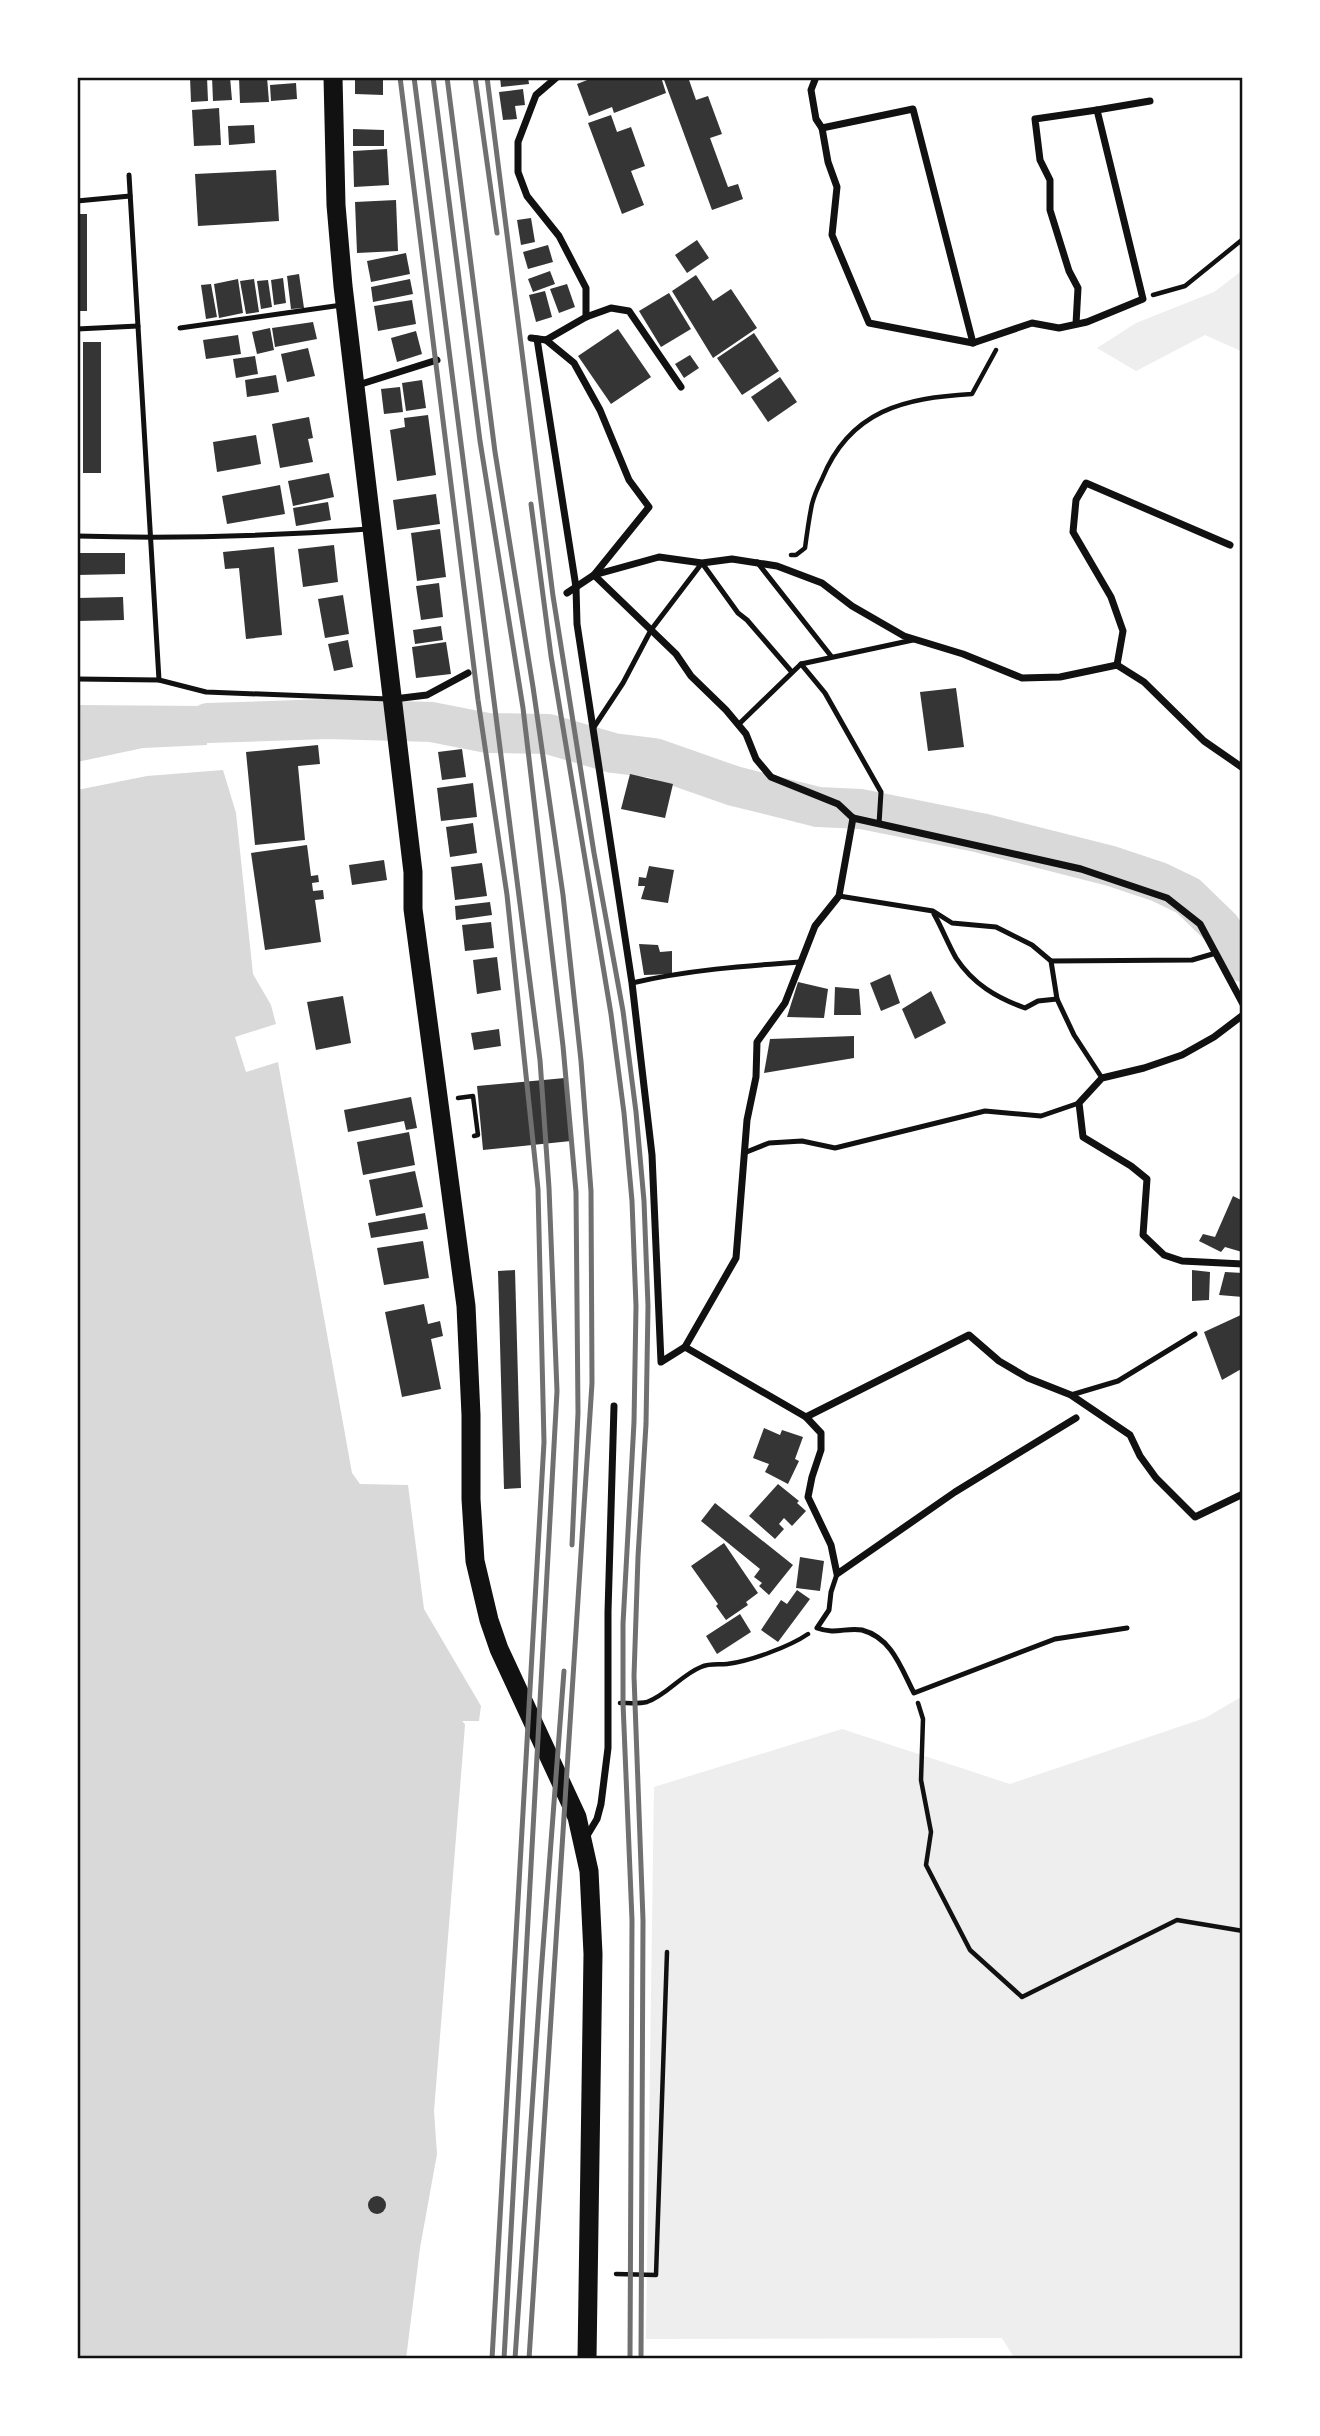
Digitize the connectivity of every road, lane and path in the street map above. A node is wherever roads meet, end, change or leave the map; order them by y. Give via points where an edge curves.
1 (333, 77) edge
2 (557, 77) edge
3 (816, 77) edge
4 (1150, 101) dead end
5 (1097, 110) junction
6 (821, 128) junction
7 (129, 175) dead end
8 (130, 196) junction
9 (77, 201) edge
10 (1243, 239) edge
11 (1143, 299) junction
12 (345, 305) junction
13 (586, 317) junction
14 (1076, 324) junction
15 (138, 326) junction
16 (180, 328) dead end
17 (77, 329) edge
18 (1005, 332) junction
19 (546, 340) junction
20 (973, 343) junction
21 (437, 360) dead end
22 (354, 387) junction
23 (681, 387) dead end
24 (373, 529) junction
25 (77, 536) edge
26 (151, 538) junction
27 (1230, 545) dead end
28 (757, 562) junction
29 (702, 563) junction
30 (777, 566) junction
31 (594, 575) junction
32 (576, 587) junction
33 (567, 593) dead end
34 (651, 630) junction
35 (915, 640) junction
36 (831, 656) junction
37 (801, 663) junction
38 (1117, 665) junction
39 (791, 671) junction
40 (468, 673) dead end
41 (77, 680) edge
42 (159, 680) junction
43 (392, 703) junction
44 (738, 725) junction
45 (594, 727) junction
46 (1242, 765) edge
47 (851, 816) junction
48 (879, 824) junction
49 (839, 896) junction
50 (933, 911) junction
51 (1216, 953) junction
52 (1051, 961) junction
53 (800, 962) junction
54 (632, 983) junction
55 (1057, 999) junction
56 (1243, 1004) edge
57 (1243, 1015) edge
58 (1102, 1078) junction
59 (473, 1096) dead end
60 (1079, 1103) junction
61 (474, 1136) dead end
62 (744, 1153) junction
63 (1243, 1264) edge
64 (1195, 1334) dead end
65 (685, 1347) junction
66 (1071, 1395) junction
67 (614, 1406) dead end
68 (806, 1417) junction
69 (1076, 1418) dead end
70 (1243, 1494) edge
71 (837, 1574) junction
72 (817, 1628) junction
73 (1127, 1628) dead end
74 (914, 1693) junction
75 (608, 1703) junction
76 (583, 1843) junction
77 (1243, 1931) edge
78 (667, 1952) dead end
79 (616, 2274) dead end
80 (587, 2359) edge

1 - 12 highway via 336,205
2 - 13 street via 536,95 518,142 518,173 527,196 559,236 586,288
3 - 6 street via 811,90
4 - 5 street
5 - 11 street
5 - 14 street via 1035,119 1040,160 1051,180 1050,210 1078,288
6 - 20 street via 837,187 832,235 869,323
6 - 20 street via 913,109
7 - 8 lane
8 - 9 lane
8 - 15 lane
10 - 11 path via 1185,285
11 - 14 street
12 - 16 lane
12 - 22 highway
13 - 19 street
13 - 23 street via 611,308 629,311
14 - 18 street via 1059,328 1032,323
15 - 17 lane
15 - 26 lane
18 - 20 street
18 - 30 path via 972,394 897,405 866,419 840,444 812,502 805,548 796,555 779,556
19 - 31 street via 574,363 600,410 629,480 649,507
19 - 32 street via 534,338
21 - 22 street
22 - 24 highway
24 - 26 lane
24 - 43 highway
25 - 26 lane
26 - 42 lane
27 - 38 street via 1086,483 1076,500 1073,531 1111,597 1123,631
28 - 29 street
28 - 30 street
28 - 36 lane
29 - 31 street via 659,557
29 - 34 lane
29 - 39 lane via 738,613
30 - 35 street via 822,583 852,606
31 - 32 street
31 - 34 street
32 - 33 street
32 - 45 street via 577,624
34 - 44 street
34 - 45 lane
35 - 36 lane
35 - 38 street via 1022,678 1060,677
36 - 37 lane
37 - 39 lane
37 - 48 lane via 825,693 880,792
38 - 46 street via 1144,682 1204,741
39 - 44 lane
40 - 43 street via 427,695
41 - 42 lane
42 - 43 lane via 206,692
43 - 76 highway via 413,872 413,909 466,1306 475,1560 489,1620 577,1817
44 - 47 street via 771,777 838,804
45 - 54 street
47 - 48 street
47 - 49 street
48 - 51 street via 1081,869 1167,898 1200,924
49 - 50 lane
49 - 53 street via 815,926
50 - 52 lane via 952,923 996,928 1032,944
50 - 55 lane via 956,958 999,999 1025,1008
51 - 52 lane via 1192,960
51 - 56 street
52 - 55 lane
53 - 54 lane via 722,967
53 - 62 street via 785,1003 757,1042
54 - 65 street via 652,1155 660,1362
55 - 58 lane
57 - 58 street via 1182,1055
58 - 60 street
59 - 61 path via 478,1135
60 - 62 lane via 1041,1116 985,1111 835,1148 802,1141 769,1143
60 - 63 street via 1083,1137 1147,1179 1143,1235 1164,1255 1182,1261
62 - 65 street via 736,1258
64 - 66 lane via 1118,1381
65 - 68 street
66 - 68 street via 999,1361 969,1335
66 - 70 street via 1130,1435 1156,1478 1195,1517
67 - 75 street
68 - 71 street via 821,1433 808,1497 831,1545
69 - 71 street via 955,1492
71 - 72 lane via 829,1609
72 - 74 lane via 830,1633 861,1630 888,1644
72 - 75 path via 792,1645 729,1664 699,1667 646,1702
73 - 74 lane via 1055,1639
74 - 77 path via 923,1719 921,1780 931,1832 926,1865 970,1950 1022,1997 1177,1920
75 - 76 street via 601,1804
76 - 80 highway via 593,1954
78 - 79 path via 656,2275

